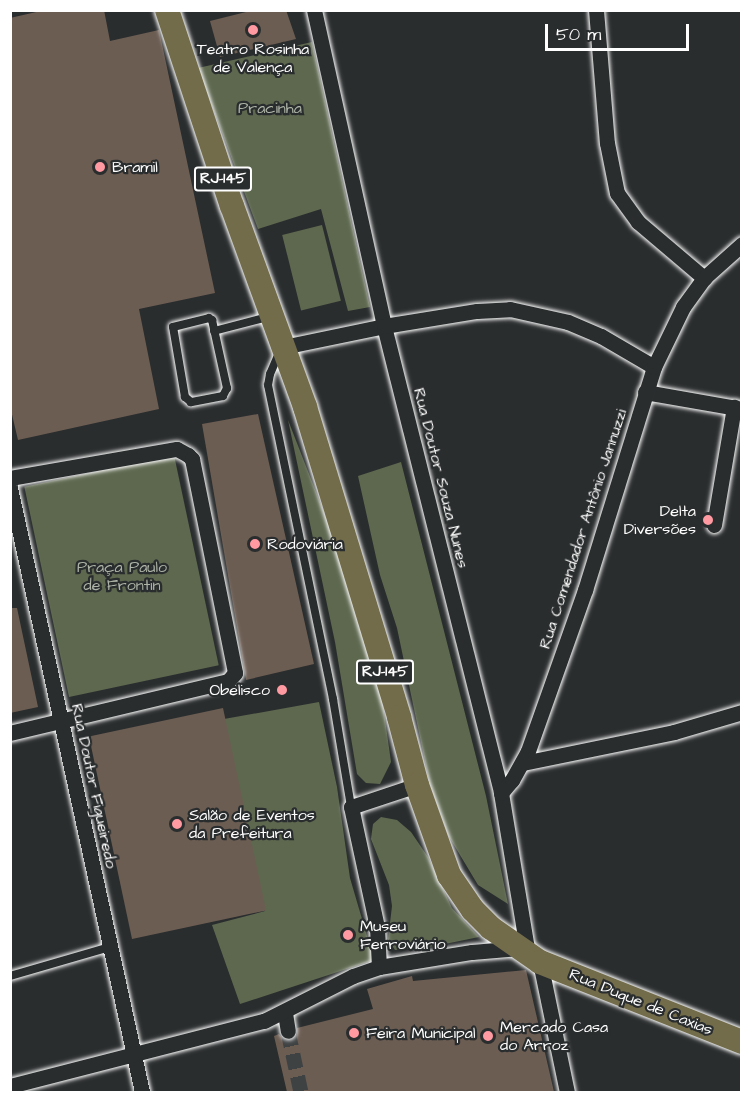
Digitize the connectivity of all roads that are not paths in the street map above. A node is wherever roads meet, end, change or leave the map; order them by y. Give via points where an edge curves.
1 (167, 10) edge
2 (314, 10) edge
3 (596, 10) edge
4 (741, 244) edge
5 (704, 278) junction
6 (271, 316) junction
7 (384, 326) junction
8 (214, 331) junction
9 (283, 346) junction
10 (654, 367) junction
11 (645, 392) junction
12 (738, 408) edge
13 (10, 478) edge
14 (10, 488) edge
15 (714, 525) dead end
16 (741, 712) edge
17 (61, 720) junction
18 (10, 734) edge
19 (523, 763) junction
20 (417, 786) junction
21 (501, 793) junction
22 (351, 807) junction
23 (111, 947) junction
24 (529, 955) junction
25 (379, 967) junction
26 (10, 976) edge
27 (285, 1013) junction
28 (288, 1031) tunnel mouth
29 (741, 1042) edge
30 (134, 1053) junction
31 (10, 1086) edge
32 (142, 1092) edge
33 (567, 1092) edge

1 - 6 main road, RJ-145
2 - 7 street, Rua Doutor Souza Nunes
3 - 5 street via 607,143 617,193 638,222
4 - 5 street, Rua Comendador Antônio Jannuzzi
5 - 10 street, Rua Comendador Antônio Jannuzzi via 683,307
6 - 8 lane
6 - 9 main road, RJ-145
7 - 9 street
7 - 10 street via 477,311 519,310 568,322
7 - 21 street, Rua Doutor Souza Nunes
8 - 8 lane via 209,318 173,327 185,397 191,402 223,396 227,388
9 - 20 main road, RJ-145 via 305,407
9 - 22 lane via 268,385 333,699
10 - 11 street, Rua Comendador Antônio Jannuzzi
11 - 12 street
11 - 19 street, Rua Comendador Antônio Jannuzzi via 585,591
12 - 15 street
13 - 17 street via 177,449 192,459 235,668 233,676 228,681
14 - 17 street, Rua Doutor Figueiredo
16 - 19 street via 674,732
17 - 18 street
17 - 23 street, Rua Doutor Figueiredo
19 - 21 street, Rua Comendador Antônio Jannuzzi
20 - 22 street
20 - 24 main road, RJ-145 via 449,874 473,910
21 - 24 street, Rua Doutor Souza Nunes
22 - 25 street via 377,927
23 - 26 lane
23 - 30 street, Rua Doutor Figueiredo
24 - 25 street via 472,952
24 - 29 main road, Rua Duque de Caxias / RJ-145
24 - 33 street, Rua Doutor Souza Nunes
25 - 27 street via 353,976
27 - 28 street
27 - 30 street via 239,1029
30 - 31 street
30 - 32 street, Rua Doutor Figueiredo

